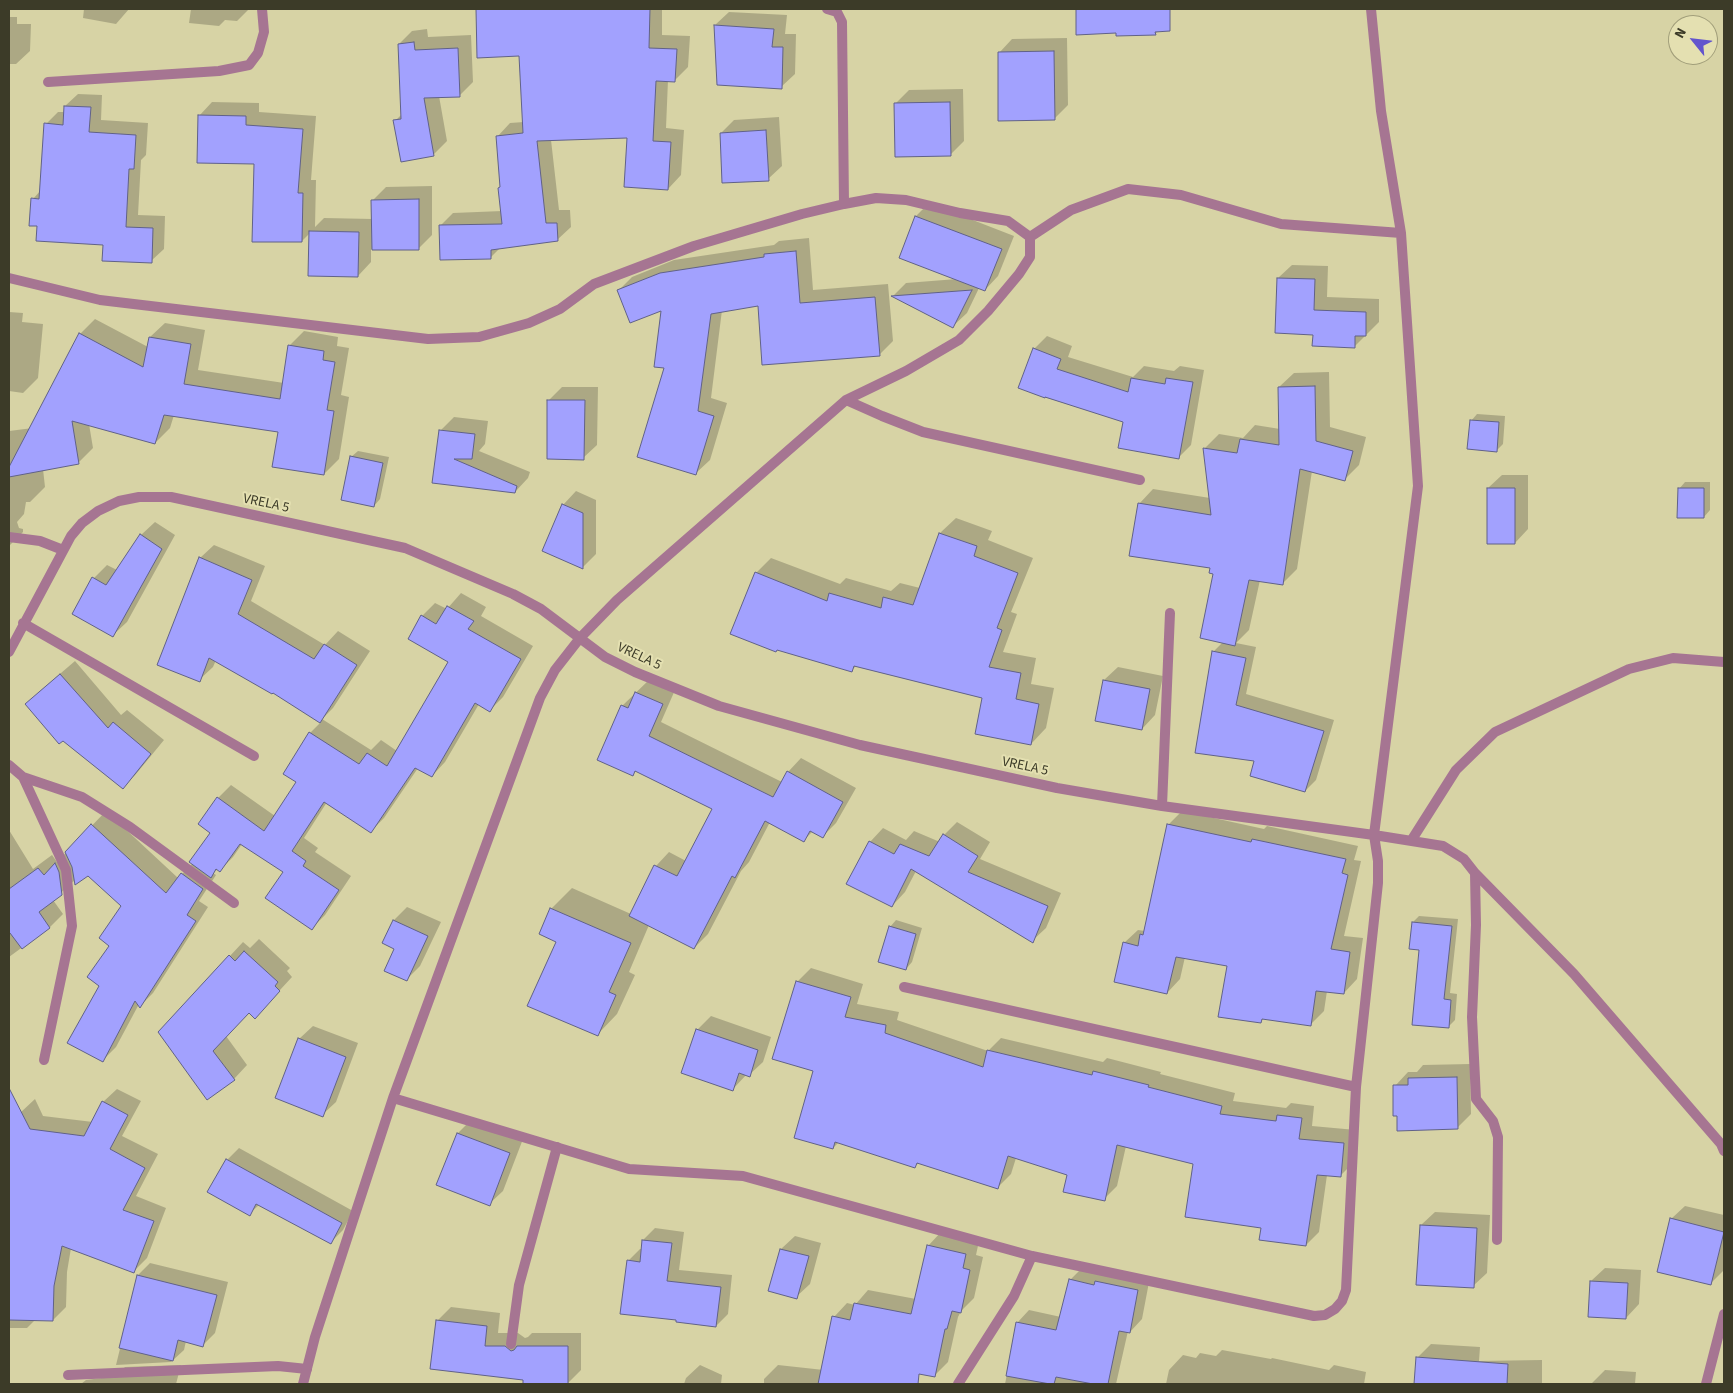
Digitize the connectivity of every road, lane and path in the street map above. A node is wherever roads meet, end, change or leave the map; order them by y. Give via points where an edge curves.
1 (262, 9) edge
2 (1372, 9) edge
3 (836, 10) edge
4 (48, 82) dead end
5 (844, 204) junction
6 (1401, 233) junction
7 (1030, 238) junction
8 (9, 278) edge
9 (846, 400) junction
10 (1140, 480) dead end
11 (9, 537) edge
12 (63, 550) junction
13 (1170, 613) dead end
14 (23, 623) junction
15 (580, 638) junction
16 (9, 652) edge
17 (1724, 662) edge
18 (254, 756) dead end
19 (9, 765) edge
20 (23, 778) junction
21 (1162, 806) junction
22 (1374, 835) junction
23 (1411, 841) junction
24 (1475, 873) junction
25 (234, 903) dead end
26 (904, 987) dead end
27 (44, 1060) dead end
28 (1356, 1087) junction
29 (393, 1098) junction
30 (557, 1147) junction
31 (1724, 1151) edge
32 (1497, 1240) dead end
33 (1032, 1256) junction
34 (1724, 1314) edge
35 (511, 1344) dead end
36 (307, 1369) junction
37 (68, 1375) dead end
38 (303, 1384) edge
39 (958, 1384) edge
40 (1706, 1384) edge

1 - 4 street via 264,32 258,53 249,65 219,71
2 - 6 street via 1382,111
3 - 5 street via 842,22
5 - 7 street via 876,198 906,200 1008,221
5 - 8 street via 694,246 594,284 560,309 529,323 479,337 428,339 100,300
6 - 7 street via 1281,224 1181,195 1128,189 1071,210
6 - 22 street via 1418,486
7 - 9 street via 1030,257 1019,274 959,340 906,371
9 - 10 street via 923,432
9 - 15 street via 617,600
11 - 12 street via 40,540
12 - 14 street, VRELA 5
12 - 15 street, VRELA 5 via 82,523 98,511 138,496 171,497 405,548 513,594 541,609
13 - 21 street
14 - 16 street, VRELA 5
14 - 18 street
15 - 21 street, VRELA 5 via 605,657 635,672 719,706 869,747 1057,788
15 - 29 street via 540,698
17 - 23 street via 1673,658 1629,669 1495,732 1456,770
19 - 20 street
20 - 25 street via 82,797 130,827
20 - 27 street via 66,870 72,926
21 - 22 street, VRELA 5
22 - 23 street, VRELA 5
22 - 28 street via 1378,883
23 - 24 street, VRELA 5 via 1443,846 1464,859
24 - 31 street, VRELA 5 via 1574,974
24 - 32 street via 1472,1017 1476,1099 1493,1121 1498,1137
26 - 28 street
28 - 33 street via 1346,1290 1342,1301 1325,1315 1314,1316
29 - 30 street
29 - 36 street
30 - 33 street via 629,1169 743,1176
30 - 35 street via 519,1285
33 - 39 street via 1014,1296
34 - 40 street
36 - 37 street via 278,1366
36 - 38 street

